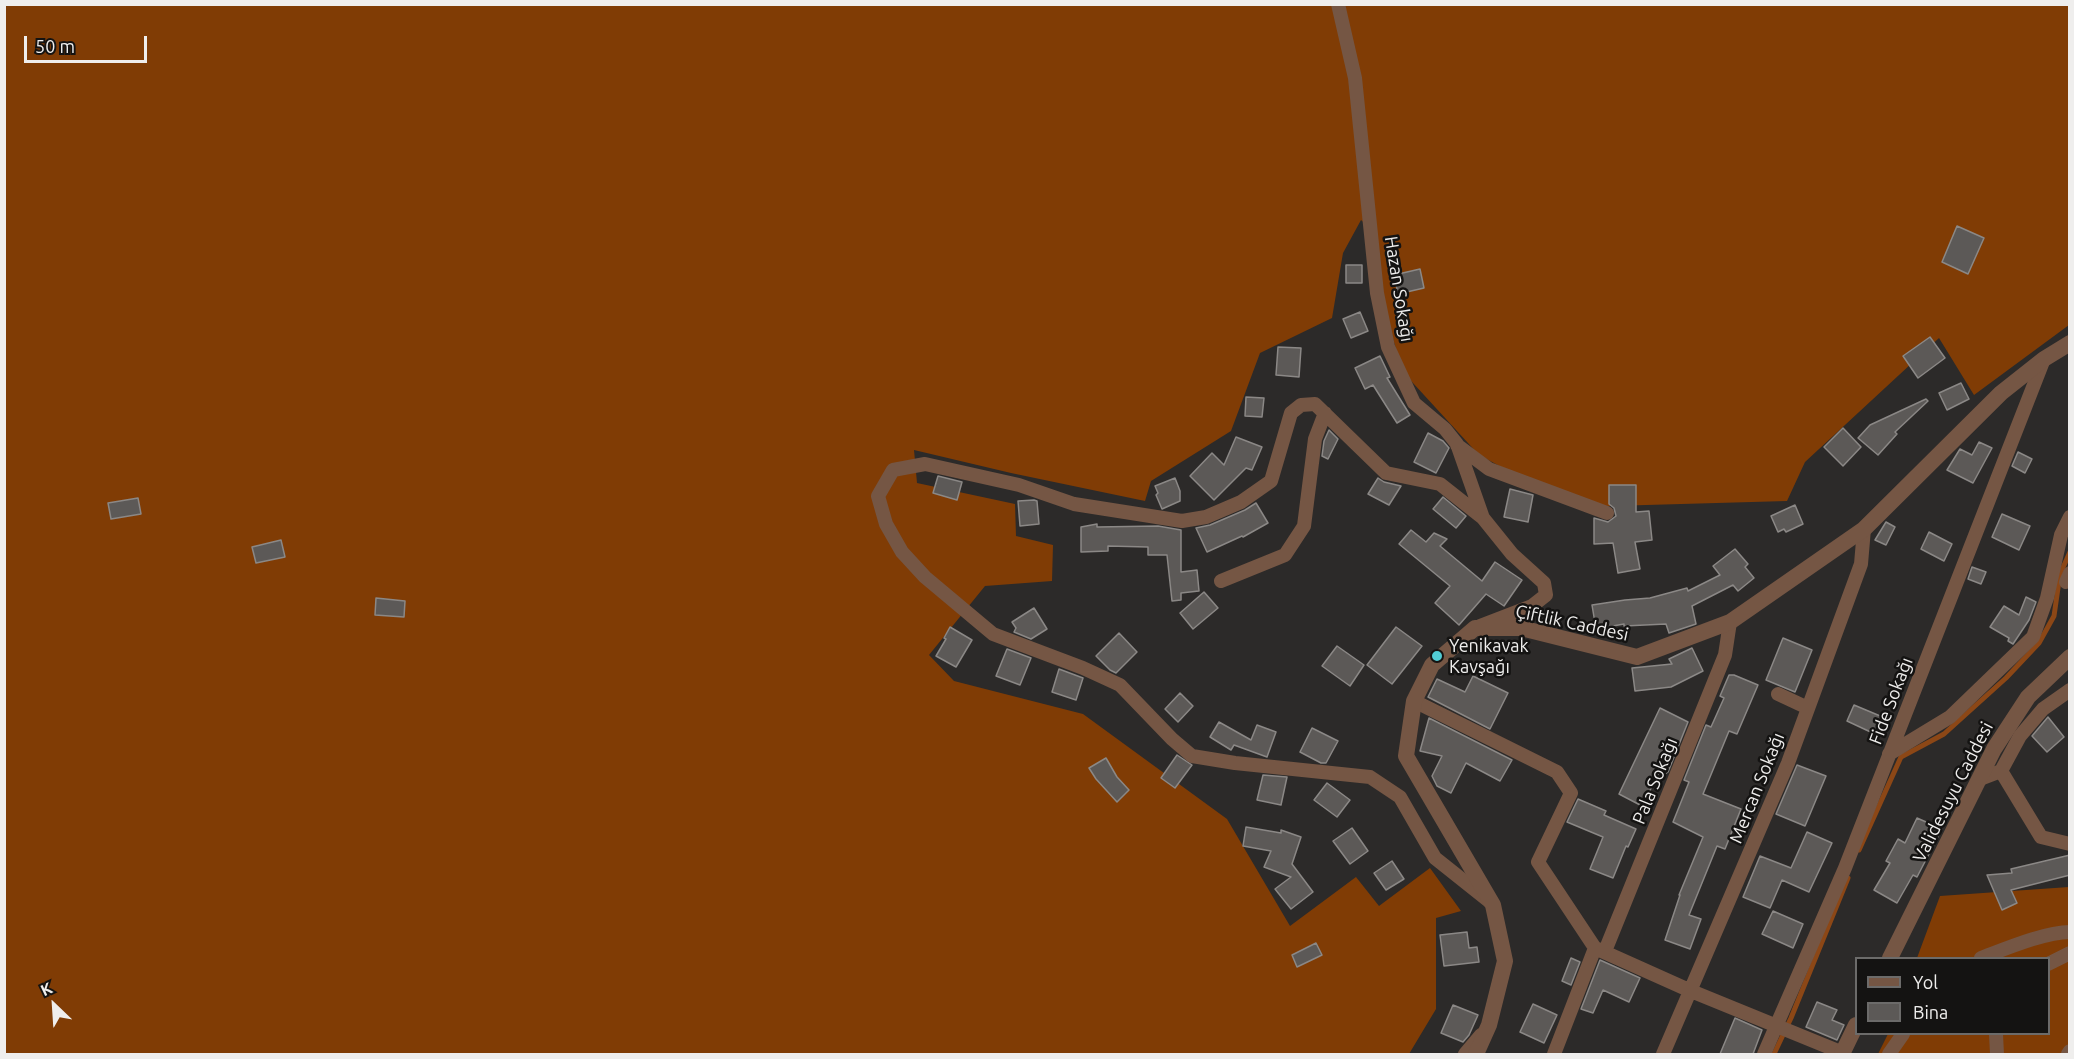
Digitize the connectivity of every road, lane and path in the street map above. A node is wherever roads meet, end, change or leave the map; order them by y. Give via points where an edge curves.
1 (1338, 4) edge
2 (2070, 343) edge
3 (2044, 359) junction
4 (1325, 413) junction
5 (1457, 444) junction
6 (1607, 513) dead end
7 (2070, 517) edge
8 (1484, 518) junction
9 (1864, 529) junction
10 (1221, 581) dead end
11 (1730, 622) junction
12 (1475, 628) junction
13 (2070, 657) edge
14 (2070, 690) edge
15 (1778, 694) dead end
16 (1414, 701) junction
17 (1808, 708) junction
18 (1889, 754) junction
19 (2001, 771) junction
20 (1980, 779) junction
21 (2070, 843) edge
22 (1493, 904) junction
23 (2070, 932) edge
24 (1600, 949) junction
25 (2070, 953) edge
26 (1891, 957) edge
27 (1984, 957) edge
28 (2050, 963) edge
29 (1691, 991) junction
30 (1489, 1025) junction
31 (1776, 1026) junction
32 (1855, 1029) edge
33 (1902, 1035) edge
34 (1996, 1035) edge
35 (1465, 1054) edge
36 (1476, 1054) edge
37 (1554, 1054) edge
38 (1663, 1054) edge
39 (1764, 1054) edge
40 (1842, 1054) edge
41 (1888, 1054) edge
42 (1997, 1054) edge

1 - 5 street, Hazan Sokağı via 1355,78 1377,293 1388,347 1414,403
2 - 3 street, Çiftlik Caddesi
3 - 9 street, Çiftlik Caddesi via 2001,393
3 - 18 street, Fide Sokağı
4 - 8 street via 1386,473 1440,484
4 - 10 street via 1315,439 1304,526 1285,555
4 - 22 street via 1315,404 1301,405 1291,413 1271,481 1241,502 1206,517 1182,521 1074,504 1018,485 925,464 893,470 878,496 886,524 902,552 925,577 993,634 1120,684 1192,756 1370,777 1400,798 1435,858
5 - 6 street via 1489,469
5 - 8 street, Hazan Sokağı
7 - 18 street via 2061,535 2047,598 2033,637 1950,717
8 - 12 street, Hazan Sokağı via 1512,554 1544,583 1546,595 1532,606
9 - 11 street, Çiftlik Caddesi
9 - 17 street, Mercan Sokağı via 1861,564
11 - 12 street, Çiftlik Caddesi via 1637,657 1521,628
11 - 24 street, Pala Sokağı via 1725,655
12 - 16 street via 1432,665
13 - 20 street, Validesuyu Caddesi via 2028,697 1994,748
14 - 19 street via 2043,709 2020,736
15 - 17 street
16 - 22 street via 1406,756
16 - 24 street via 1557,772 1571,793 1538,862
17 - 29 street, Mercan Sokağı
18 - 31 street, Fide Sokağı via 1845,868
19 - 20 street
19 - 21 street via 2042,837
20 - 26 street, Validesuyu Caddesi
22 - 30 street via 1505,961
23 - 27 street via 2059,932
24 - 29 street
24 - 37 street, Pala Sokağı
25 - 28 street
29 - 31 street
29 - 38 street, Mercan Sokağı
30 - 35 street
30 - 36 street
31 - 39 street, Fide Sokağı
31 - 40 street
32 - 40 street
33 - 41 street
34 - 42 street

